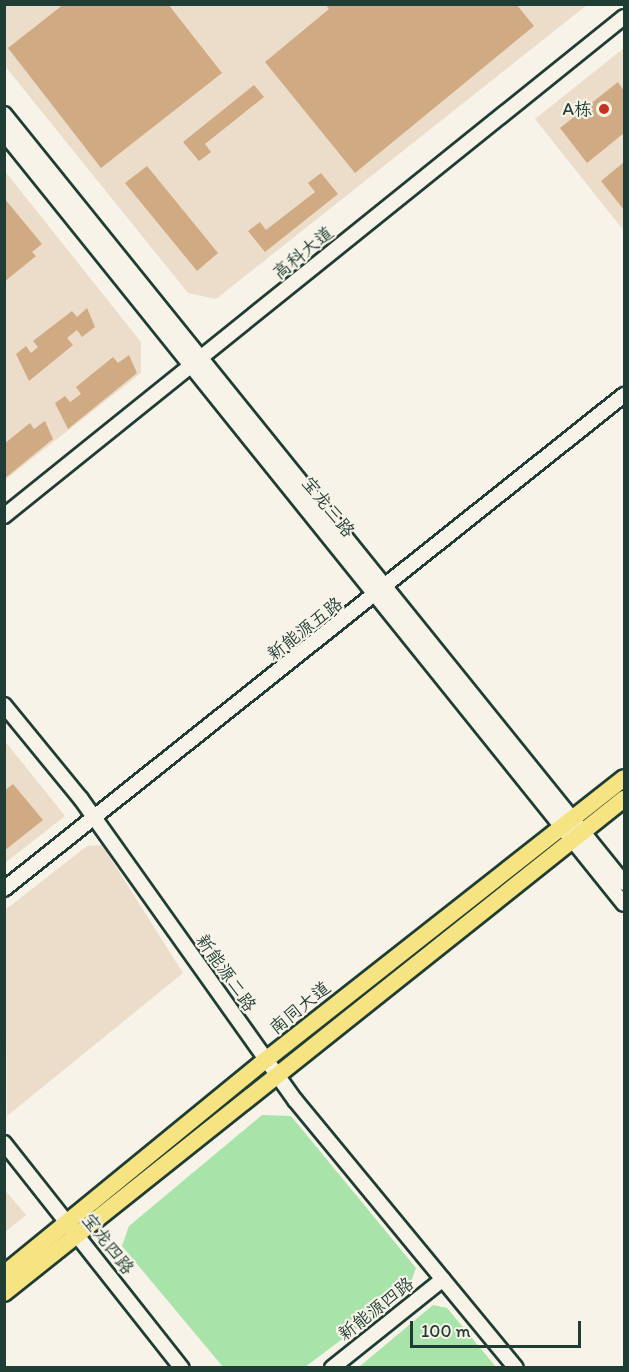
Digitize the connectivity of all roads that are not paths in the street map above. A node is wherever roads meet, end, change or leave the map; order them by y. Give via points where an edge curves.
1 (624, 17) edge
2 (4, 114) edge
3 (4, 133) edge
4 (197, 362) junction
5 (624, 395) edge
6 (4, 516) edge
7 (382, 592) junction
8 (4, 705) edge
9 (624, 778) edge
10 (624, 799) edge
11 (95, 818) junction
12 (566, 820) junction
13 (577, 834) junction
14 (624, 882) edge
15 (4, 889) edge
16 (624, 904) edge
17 (265, 1060) junction
18 (276, 1075) junction
19 (4, 1143) edge
20 (73, 1229) junction
21 (4, 1274) edge
22 (443, 1279) junction
23 (4, 1293) edge
24 (182, 1368) edge
25 (332, 1368) edge
26 (516, 1368) edge

1 - 4 street, 高科大道
2 - 4 street, 宝龙三路
3 - 4 street, 宝龙三路
4 - 6 street, 高科大道
4 - 7 street, 宝龙三路
5 - 7 street, 新能源五路
7 - 11 street, 新能源五路
7 - 12 street, 宝龙三路
8 - 11 street, 新能源二路
9 - 12 main road, 南同大道
10 - 13 main road, 南同大道
11 - 15 street, 新能源五路
11 - 17 street, 新能源二路
12 - 13 street, 宝龙三路
12 - 17 main road, 南同大道
13 - 14 street, 宝龙三路
13 - 16 street, 宝龙三路
13 - 18 main road, 南同大道
17 - 18 street, 新能源二路
17 - 20 main road, 南同大道
18 - 20 main road, 南同大道
18 - 22 street, 新能源二路
19 - 20 street, 宝龙四路
20 - 21 main road, 南同大道
20 - 23 main road, 南同大道
20 - 24 street, 宝龙四路
22 - 25 street, 新能源四路
22 - 26 street, 新能源二路

